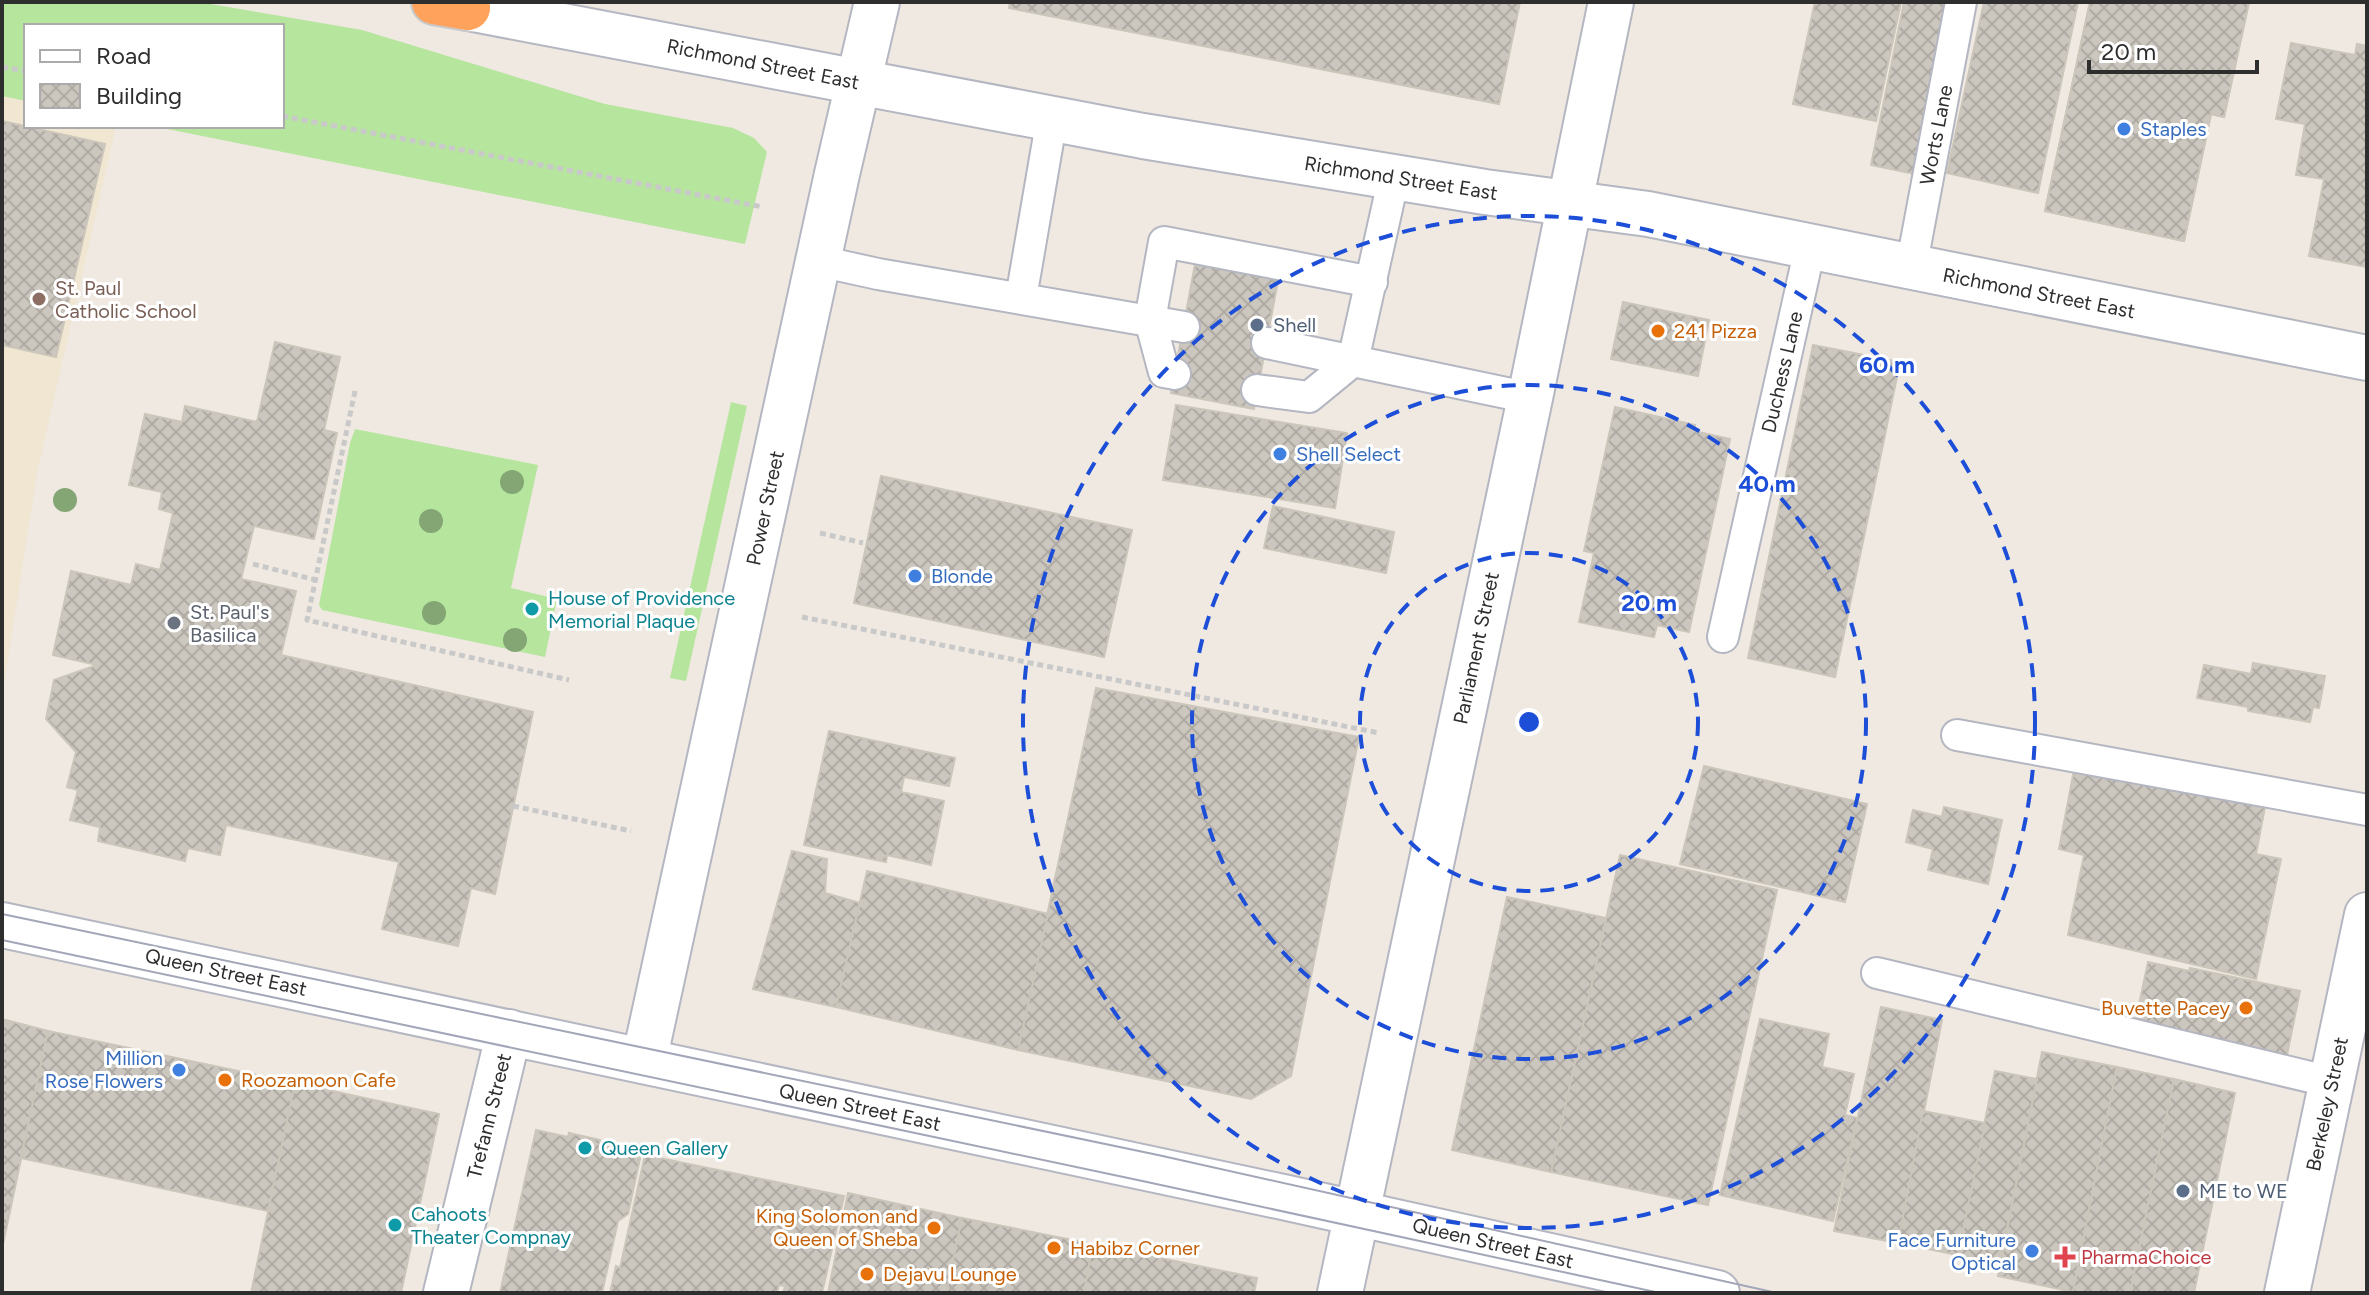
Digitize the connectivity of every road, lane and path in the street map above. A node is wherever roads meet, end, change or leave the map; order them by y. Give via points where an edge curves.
1 (877, 2) edge
2 (1611, 2) edge
3 (1961, 2) edge
4 (451, 5) edge
5 (2, 67) edge
6 (24, 71) edge
7 (858, 81) junction
8 (284, 116) edge
9 (1052, 118) junction
10 (1394, 177) junction
11 (1570, 204) junction
12 (763, 207) dead end
13 (1810, 248) junction
14 (819, 261) junction
15 (1911, 268) junction
16 (1372, 282) junction
17 (1021, 298) junction
18 (1150, 320) junction
19 (1184, 327) dead end
20 (1267, 343) dead end
21 (2367, 358) edge
22 (1353, 361) junction
23 (1175, 374) dead end
24 (1257, 390) dead end
25 (355, 391) dead end
26 (1530, 398) junction
27 (820, 533) dead end
28 (863, 543) dead end
29 (253, 564) dead end
30 (316, 580) junction
31 (802, 617) dead end
32 (1723, 637) dead end
33 (569, 680) dead end
34 (1379, 733) dead end
35 (1957, 735) dead end
36 (513, 806) dead end
37 (2367, 810) edge
38 (631, 831) dead end
39 (2367, 915) edge
40 (2, 925) edge
41 (1877, 973) dead end
42 (509, 1032) junction
43 (2354, 1041) edge
44 (644, 1061) junction
45 (2331, 1082) junction
46 (1358, 1214) junction
47 (446, 1293) edge
48 (1340, 1293) edge
49 (1717, 1293) edge
50 (2287, 1293) edge

1 - 7 main road, Power Street
2 - 11 main road, Parliament Street
3 - 15 lane, Worts Lane
4 - 7 main road, Richmond Street East
5 - 6 path
7 - 9 main road, Richmond Street East
7 - 14 main road, Power Street
8 - 12 path
9 - 10 main road, Richmond Street East
9 - 17 lane
10 - 11 main road, Richmond Street East
10 - 16 lane
11 - 13 main road, Richmond Street East via 1648,214
11 - 26 main road, Parliament Street
13 - 15 main road, Richmond Street East
13 - 32 lane, Duchess Lane
14 - 17 lane
14 - 44 main road, Power Street
15 - 21 main road, Richmond Street East
16 - 18 lane via 1164,242
16 - 22 lane
17 - 18 lane
18 - 19 lane
18 - 23 lane via 1164,372
20 - 22 lane
22 - 24 lane via 1309,397
22 - 26 lane
25 - 30 path
26 - 46 main road, Parliament Street
27 - 28 path
29 - 30 path
30 - 33 path via 307,620
31 - 34 path
35 - 37 lane
36 - 38 path
39 - 43 main road, Berkeley Street
40 - 42 main road, Queen Street East
41 - 45 lane
42 - 44 main road, Queen Street East
42 - 47 main road, Trefann Street
43 - 45 main road, Berkeley Street
44 - 46 main road, Queen Street East
45 - 50 main road, Berkeley Street
46 - 48 main road, Parliament Street
46 - 49 main road, Queen Street East

